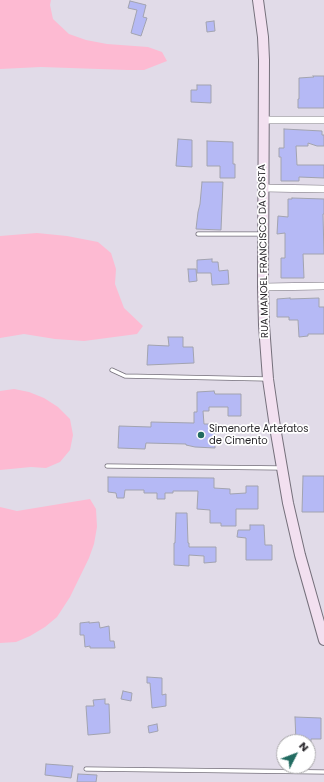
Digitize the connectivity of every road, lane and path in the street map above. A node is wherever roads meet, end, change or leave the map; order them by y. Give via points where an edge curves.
1 (258, 0) edge
2 (264, 120) junction
3 (324, 120) edge
4 (263, 188) junction
5 (324, 189) edge
6 (198, 234) dead end
7 (262, 234) junction
8 (324, 286) edge
9 (263, 287) junction
10 (112, 370) dead end
11 (268, 379) junction
12 (107, 466) dead end
13 (282, 468) junction
14 (324, 640) edge
15 (86, 769) dead end
16 (324, 772) edge

1 - 2 main road, RUA MANOEL FRANCISCO DA COSTA via 263,44
2 - 3 street
2 - 4 main road, RUA MANOEL FRANCISCO DA COSTA
4 - 5 street
4 - 7 main road, RUA MANOEL FRANCISCO DA COSTA
6 - 7 lane
7 - 9 main road, RUA MANOEL FRANCISCO DA COSTA
8 - 9 street
9 - 11 main road, RUA MANOEL FRANCISCO DA COSTA
10 - 11 lane via 125,376
11 - 13 main road, RUA MANOEL FRANCISCO DA COSTA
12 - 13 lane
13 - 14 main road, RUA MANOEL FRANCISCO DA COSTA via 295,533
15 - 16 lane

